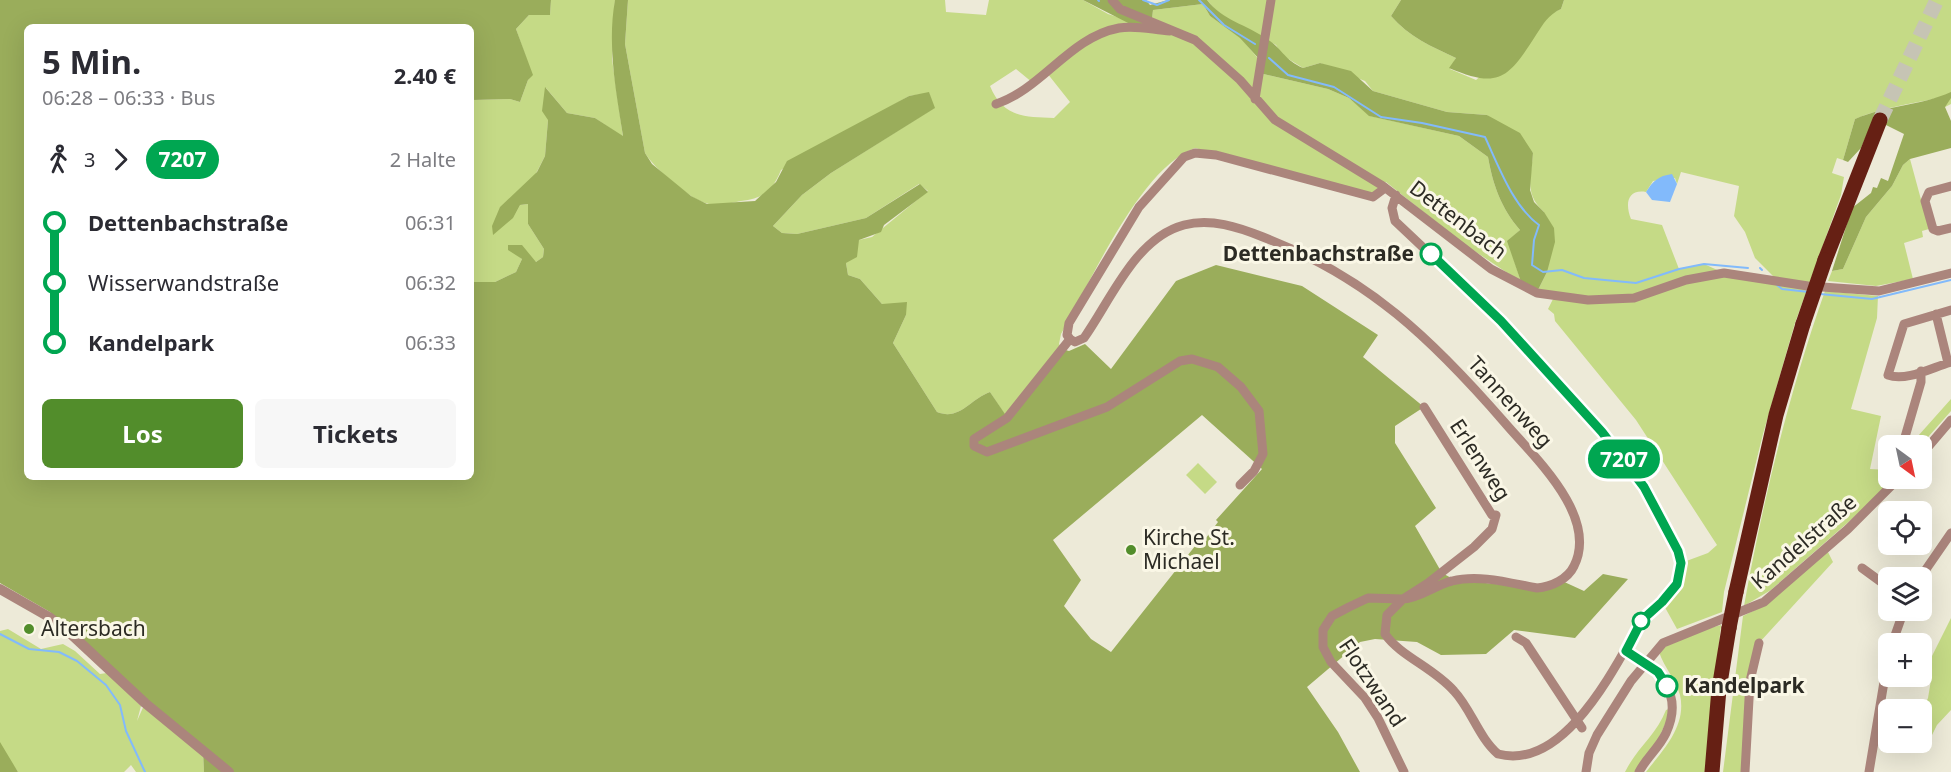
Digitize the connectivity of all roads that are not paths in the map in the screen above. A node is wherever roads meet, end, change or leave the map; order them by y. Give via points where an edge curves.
1 (1112, 0) edge
2 (1271, 0) edge
3 (1179, 32) junction
4 (1255, 99) junction
5 (996, 104) dead end
6 (1880, 120) tunnel mouth
7 (1951, 186) edge
8 (1385, 188) junction
9 (1395, 195) junction
10 (1951, 228) edge
11 (1951, 273) edge
12 (1951, 310) edge
13 (1936, 314) junction
14 (1070, 339) junction
15 (1949, 362) edge
16 (1921, 371) junction
17 (1424, 407) dead end
18 (1951, 420) edge
19 (1906, 435) edge
20 (1932, 442) edge
21 (1240, 485) dead end
22 (1888, 489) edge
23 (1951, 533) edge
24 (1928, 567) edge
25 (1862, 568) dead end
26 (1878, 580) edge
27 (0, 589) edge
28 (1403, 598) junction
29 (1516, 637) dead end
30 (1759, 643) dead end
31 (1626, 651) junction
32 (1646, 662) junction
33 (1883, 687) edge
34 (1582, 728) junction
35 (1576, 737) dead end
36 (1533, 765) dead end
37 (229, 772) edge
38 (1404, 772) edge
39 (1586, 772) edge
40 (1639, 772) edge
41 (1712, 772) edge
42 (1745, 772) edge
43 (1869, 772) edge

1 - 3 street, Dettenbach via 1120,9
2 - 4 street
3 - 4 street, Dettenbach via 1216,57
3 - 5 street, Dettenbach via 1117,28 1077,48 1033,83
4 - 8 street, Dettenbach via 1275,120 1301,138
6 - 41 highway, bridge via 1825,260 1776,415 1729,628
7 - 10 street via 1929,192 1926,197 1932,227 1936,231
8 - 9 street, Dettenbach
8 - 14 street via 1373,197 1363,196 1216,154 1184,157 1139,207 1070,323
9 - 11 street, Dettenbach via 1491,269 1546,295 1588,300 1634,298 1724,273 1808,286 1879,291
9 - 31 street via 1395,221 1493,313 1602,432 1644,487 1674,543 1681,563 1677,584 1642,620
12 - 13 street
13 - 15 street
13 - 16 street via 1904,324 1888,375 1895,378
14 - 21 street via 1021,403 1007,418 974,439 974,446 987,452 1107,407 1180,361 1192,359 1218,368 1246,392 1259,411 1263,454
14 - 28 street, Tannenweg via 1075,342 1084,338 1152,241 1166,231 1198,222 1236,227 1276,242 1333,268 1374,295 1450,363 1543,465 1575,519 1580,543 1572,570 1546,587 1474,578 1447,582 1412,598
15 - 16 street
16 - 19 street
17 - 28 street, Erlenweg via 1496,515 1492,529 1474,548
18 - 20 street
22 - 32 street, Kandelstraße via 1764,602 1663,643
23 - 24 street
25 - 26 street
27 - 37 street via 72,635 145,703
28 - 36 street via 1387,615 1385,634 1390,642 1455,691 1498,754 1514,763
28 - 38 street, Flotzwand via 1368,598 1332,616 1323,630 1323,647 1331,662 1365,698
29 - 34 street via 1526,643
30 - 42 street via 1749,681
31 - 32 street
31 - 34 street
32 - 39 street, Kandelstraße via 1597,735
32 - 40 street via 1667,686 1672,709 1666,733
33 - 43 street
34 - 35 street

